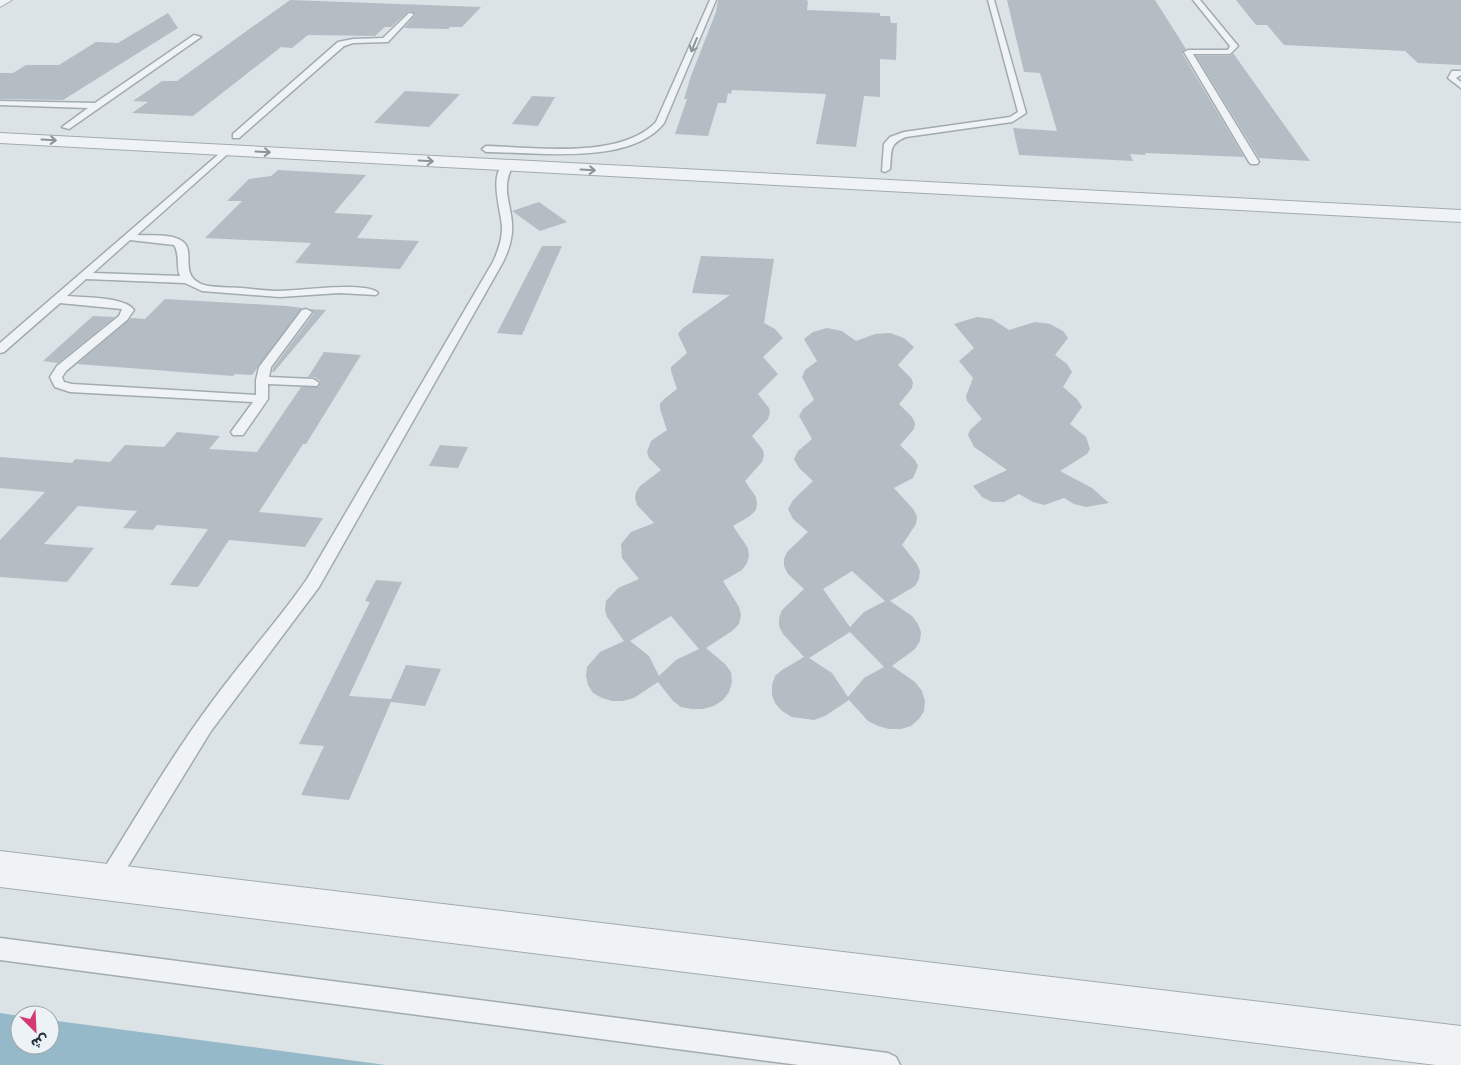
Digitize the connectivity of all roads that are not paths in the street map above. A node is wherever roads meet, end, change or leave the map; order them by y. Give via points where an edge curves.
1 (6, 0) edge
2 (713, 0) edge
3 (991, 0) edge
4 (1196, 0) edge
5 (0, 3) edge
6 (411, 14) dead end
7 (197, 37) dead end
8 (1461, 74) edge
9 (1461, 86) edge
10 (0, 103) edge
11 (96, 106) junction
12 (0, 124) edge
13 (66, 127) junction
14 (0, 138) edge
15 (232, 143) junction
16 (486, 149) junction
17 (1254, 162) dead end
18 (508, 165) junction
19 (885, 170) junction
20 (1128, 182) dead end
21 (1461, 216) edge
22 (128, 237) junction
23 (84, 276) junction
24 (187, 280) junction
25 (372, 293) dead end
26 (57, 299) junction
27 (306, 312) dead end
28 (0, 349) edge
29 (262, 380) junction
30 (313, 383) dead end
31 (262, 399) junction
32 (238, 432) dead end
33 (0, 869) edge
34 (107, 882) junction
35 (0, 949) edge
36 (1461, 1047) edge
37 (888, 1065) edge

1 - 5 street
2 -> 16 lane via 660,123 650,133 618,146
3 - 19 lane via 1022,113 1012,119 893,139 888,144
4 - 17 lane via 1234,46 1230,52 1188,52
6 - 15 lane via 385,40 341,44
7 - 11 lane
8 - 9 lane via 1455,73 1452,78
10 - 11 lane
11 - 13 lane
12 - 13 street
13 - 15 street
14 -> 15 street
15 - 16 street
15 -> 18 street
15 - 22 lane
16 - 19 street
18 -> 21 street
18 - 34 lane via 500,183 507,237 498,262 313,583 202,730
19 - 20 street
22 - 23 lane
22 - 24 lane via 178,243 182,248
23 - 24 lane
23 - 26 lane
24 - 25 lane via 202,288 259,293 339,290
26 - 28 lane
26 - 31 lane via 116,304 128,310 123,318 61,369 56,377 59,384 70,388
27 - 29 lane via 269,361
29 - 30 lane
29 - 31 lane
31 - 32 lane
33 - 34 street
34 - 36 street
35 - 37 lane

